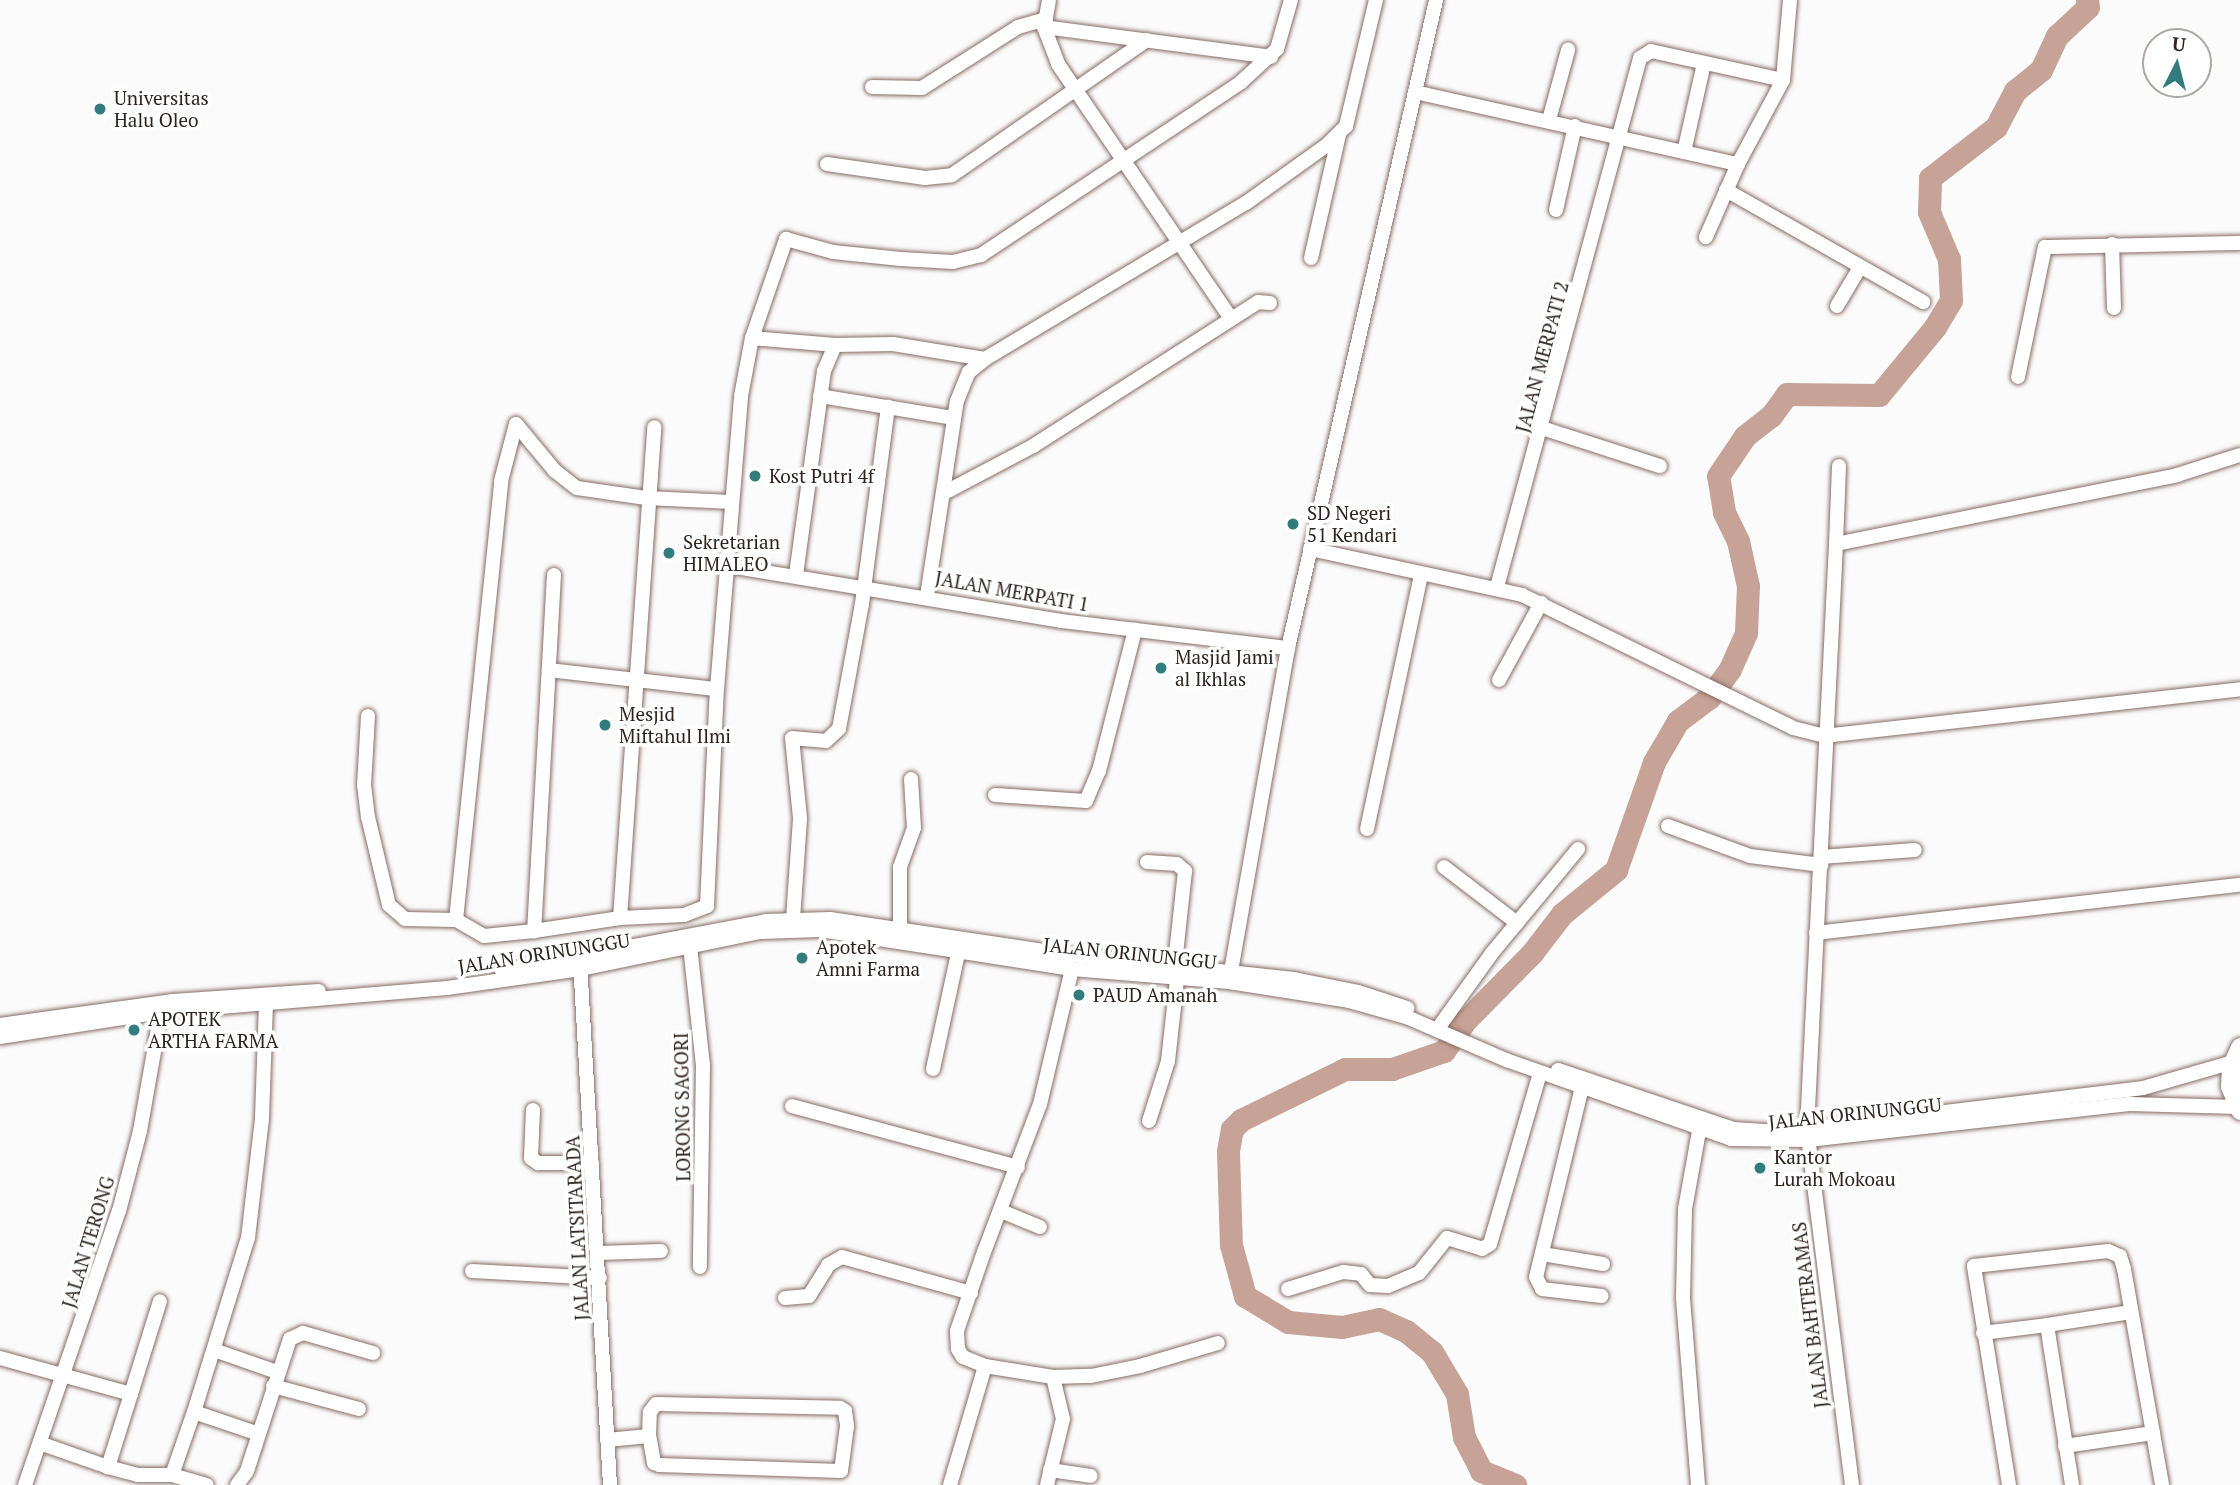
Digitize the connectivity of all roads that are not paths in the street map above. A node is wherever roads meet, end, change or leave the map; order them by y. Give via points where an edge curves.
1 (1049, 0) edge
2 (1291, 0) edge
3 (1376, 0) edge
4 (1436, 0) edge
5 (1790, 0) edge
6 (1045, 23) junction
7 (1147, 40) junction
8 (1569, 50) dead end
9 (1271, 57) junction
10 (1704, 64) junction
11 (1783, 80) junction
12 (872, 88) dead end
13 (1073, 90) junction
14 (1415, 93) junction
15 (1549, 120) junction
16 (1575, 126) junction
17 (1339, 134) junction
18 (1622, 137) junction
19 (1684, 152) junction
20 (1123, 160) junction
21 (827, 164) dead end
22 (1738, 164) junction
23 (1726, 190) junction
24 (1556, 210) dead end
25 (1706, 237) dead end
26 (1179, 239) junction
27 (2240, 243) edge
28 (2112, 244) junction
29 (1311, 258) dead end
30 (1859, 269) junction
31 (1923, 302) dead end
32 (1270, 303) dead end
33 (1837, 306) dead end
34 (2114, 308) dead end
35 (1231, 319) junction
36 (752, 338) junction
37 (835, 345) junction
38 (985, 359) junction
39 (2018, 377) dead end
40 (820, 396) junction
41 (888, 407) junction
42 (953, 418) junction
43 (654, 427) dead end
44 (1542, 428) junction
45 (2240, 455) edge
46 (1660, 466) dead end
47 (1839, 466) dead end
48 (944, 493) junction
49 (646, 498) junction
50 (733, 502) junction
51 (1836, 544) junction
52 (1310, 549) junction
53 (729, 566) junction
54 (1421, 574) junction
55 (554, 575) dead end
56 (796, 575) junction
57 (865, 585) junction
58 (1497, 587) junction
59 (927, 596) junction
60 (1541, 604) junction
61 (1135, 630) junction
62 (1288, 648) junction
63 (549, 670) junction
64 (633, 679) junction
65 (1499, 680) dead end
66 (717, 689) junction
67 (2240, 689) edge
68 (368, 716) dead end
69 (1824, 736) junction
70 (911, 779) dead end
71 (995, 795) dead end
72 (1668, 826) dead end
73 (1367, 829) dead end
74 (1578, 849) dead end
75 (1915, 850) dead end
76 (1821, 861) junction
77 (1147, 862) dead end
78 (1444, 867) dead end
79 (2240, 884) edge
80 (703, 910) junction
81 (620, 918) junction
82 (793, 919) junction
83 (456, 920) junction
84 (1517, 923) junction
85 (534, 931) junction
86 (1816, 933) junction
87 (900, 935) junction
88 (710, 936) junction
89 (690, 946) junction
90 (959, 949) junction
91 (580, 963) junction
92 (1175, 963) junction
93 (1072, 969) junction
94 (1230, 976) junction
95 (1177, 979) junction
96 (382, 990) junction
97 (266, 1006) junction
98 (162, 1007) junction
99 (0, 1026) edge
100 (1446, 1029) junction
101 (0, 1037) edge
102 (1475, 1044) junction
103 (2236, 1055) edge
104 (933, 1069) dead end
105 (1540, 1073) junction
106 (1582, 1087) junction
107 (792, 1106) dead end
108 (2239, 1109) edge
109 (533, 1110) dead end
110 (1149, 1121) dead end
111 (1699, 1131) junction
112 (1807, 1134) junction
113 (592, 1163) junction
114 (1018, 1167) junction
115 (1001, 1211) junction
116 (1041, 1227) dead end
117 (661, 1251) dead end
118 (598, 1252) junction
119 (1542, 1254) junction
120 (1603, 1264) dead end
121 (700, 1267) dead end
122 (472, 1271) dead end
123 (600, 1278) junction
124 (1288, 1289) dead end
125 (971, 1293) junction
126 (1602, 1296) dead end
127 (785, 1298) dead end
128 (160, 1301) dead end
129 (2131, 1312) junction
130 (2047, 1325) junction
131 (1983, 1333) junction
132 (1218, 1343) dead end
133 (214, 1350) junction
134 (373, 1353) dead end
135 (0, 1359) edge
136 (985, 1366) junction
137 (66, 1374) junction
138 (1053, 1377) junction
139 (275, 1379) junction
140 (131, 1394) junction
141 (359, 1409) dead end
142 (194, 1412) junction
143 (256, 1433) junction
144 (2153, 1433) junction
145 (649, 1436) junction
146 (607, 1440) junction
147 (42, 1444) junction
148 (2065, 1446) junction
149 (108, 1467) junction
150 (172, 1475) junction
151 (1091, 1476) dead end
152 (1048, 1478) edge
153 (25, 1485) edge
154 (207, 1485) edge
155 (237, 1485) edge
156 (610, 1485) edge
157 (950, 1485) edge
158 (1698, 1485) edge
159 (1852, 1485) edge
160 (2009, 1485) edge
161 (2072, 1485) edge
162 (2162, 1485) edge

1 - 6 street
2 - 9 street via 1283,35
3 - 17 street via 1355,102
4 - 14 street
5 - 11 street
6 - 7 street
6 - 12 street via 1018,27 922,88
6 - 13 street via 1052,52
7 - 9 street
7 - 13 street
8 - 15 street
9 - 20 street
10 - 11 street
10 - 18 street, JALAN MERPATI 2 via 1644,53
10 - 19 street
11 - 22 street
13 - 20 street
13 - 21 street via 944,178
14 - 15 street
14 - 52 street
15 - 16 street
16 - 18 street
16 - 24 street
17 - 26 street via 1245,203
17 - 29 street
18 - 19 street
18 - 44 street, JALAN MERPATI 2
19 - 22 street
20 - 26 street
20 - 36 street via 969,260 833,252 786,239
22 - 23 street
23 - 25 street
23 - 30 street
26 - 35 street
26 - 38 street
27 - 28 street
28 - 34 street
28 - 39 street via 2050,244 2042,251
30 - 31 street
30 - 33 street
32 - 35 street via 1258,302
35 - 48 street via 1033,446
36 - 37 street
36 - 50 street via 741,396
37 - 38 street via 893,344
37 - 40 street
38 - 42 street via 963,383
40 - 41 street
40 - 56 street
41 - 42 street
41 - 57 street
42 - 48 street
43 - 49 street
44 - 46 street
44 - 58 street, JALAN MERPATI 2
45 - 51 street via 2178,475
47 - 51 street, JALAN BAHTERAMAS
48 - 59 street
49 - 50 street
49 - 64 street
49 - 83 street via 577,488 555,471 516,424 501,481
50 - 53 street
51 - 69 street, JALAN BAHTERAMAS
52 - 54 street
52 - 62 street
53 - 56 street, JALAN MERPATI 1
53 - 66 street
54 - 58 street
54 - 73 street
55 - 63 street
56 - 57 street, JALAN MERPATI 1
57 - 59 street, JALAN MERPATI 1
57 - 82 street via 836,736 826,741 792,738 800,818
58 - 60 street
59 - 61 street, JALAN MERPATI 1
60 - 65 street
60 - 69 street via 1793,728
61 - 62 street, JALAN MERPATI 1
61 - 71 street via 1099,771 1086,801
62 - 94 street
63 - 64 street
63 - 85 street
64 - 66 street
64 - 81 street
66 - 80 street via 708,899
67 - 69 street
68 - 83 street via 365,795 389,905 405,919
69 - 76 street, JALAN BAHTERAMAS
70 - 87 street via 914,828 900,867
72 - 76 street via 1750,856
74 - 84 street
75 - 76 street
76 - 86 street, JALAN BAHTERAMAS
77 - 92 street via 1177,864 1185,871
78 - 84 street
79 - 86 street
80 - 81 street
80 - 88 street
81 - 85 street
82 - 87 street, JALAN ORINUNGGU
82 - 88 street, JALAN ORINUNGGU
83 - 85 street via 484,936
84 - 100 street
86 - 112 street, JALAN BAHTERAMAS
87 - 88 street, JALAN ORINUNGGU via 792,929
87 - 90 street, JALAN ORINUNGGU
87 - 92 street, JALAN ORINUNGGU
88 - 89 street, JALAN ORINUNGGU
88 - 91 street, JALAN ORINUNGGU
89 - 91 street, JALAN ORINUNGGU
89 - 121 street, LORONG SAGORI via 703,1065
90 - 93 street, JALAN ORINUNGGU
90 - 104 street
91 - 96 street, JALAN ORINUNGGU
91 - 113 street, JALAN LATSITARADA
92 - 94 street, JALAN ORINUNGGU
93 - 95 street, JALAN ORINUNGGU
93 - 114 street via 1040,1104
94 - 95 street, JALAN ORINUNGGU
94 - 100 street, JALAN ORINUNGGU via 1349,1001
95 - 110 street via 1168,1061
96 - 97 street, JALAN ORINUNGGU
96 - 98 street, JALAN ORINUNGGU
97 - 98 street, JALAN ORINUNGGU
97 - 133 street via 262,1118 248,1238
98 - 99 street, JALAN ORINUNGGU
98 - 101 street, JALAN ORINUNGGU
98 - 137 street, JALAN TERONG via 119,1211
100 - 102 street, JALAN ORINUNGGU
102 - 105 street, JALAN ORINUNGGU
102 - 112 street, JALAN ORINUNGGU via 1733,1129
103 - 108 highway via 2230,1086
103 - 112 street, JALAN ORINUNGGU via 2143,1088
105 - 106 street, JALAN ORINUNGGU
105 - 124 street via 1490,1244 1482,1249 1447,1238 1419,1273 1388,1286 1370,1284 1356,1272 1342,1272
106 - 111 street, JALAN ORINUNGGU
106 - 119 street
107 - 114 street
108 - 112 street, JALAN ORINUNGGU via 2129,1104
109 - 113 street via 531,1158 538,1163
111 - 112 street, JALAN ORINUNGGU via 1757,1142
111 - 158 street via 1685,1209 1683,1297
112 - 159 street, JALAN BAHTERAMAS
113 - 118 street, JALAN LATSITARADA
114 - 115 street
115 - 116 street
115 - 125 street
117 - 118 street
118 - 123 street, JALAN LATSITARADA
119 - 120 street
119 - 126 street via 1536,1277 1542,1289
122 - 123 street
123 - 146 street, JALAN LATSITARADA
125 - 127 street via 842,1257 828,1265 809,1296
125 - 136 street via 957,1331 958,1349 962,1357
128 - 140 street
129 - 130 street
129 - 131 street via 2124,1269 2114,1252 1974,1266
129 - 144 street
130 - 131 street
130 - 148 street
131 - 160 street
132 - 138 street via 1140,1366 1091,1376
133 - 139 street
133 - 142 street
134 - 139 street via 295,1334
135 - 137 street
136 - 138 street
136 - 157 street
137 - 140 street
137 - 147 street, JALAN TERONG
138 - 152 street via 1063,1419
139 - 141 street
139 - 143 street
140 - 149 street
142 - 143 street
142 - 150 street
143 - 155 street via 247,1472
144 - 148 street
144 - 162 street
145 - 145 street via 654,1463 659,1465 841,1471 846,1419 840,1408 656,1404 650,1412
145 - 146 street
146 - 156 street, JALAN LATSITARADA
147 - 149 street
147 - 153 street, JALAN TERONG
148 - 161 street
149 - 150 street via 138,1475
150 - 154 street
151 - 152 street

